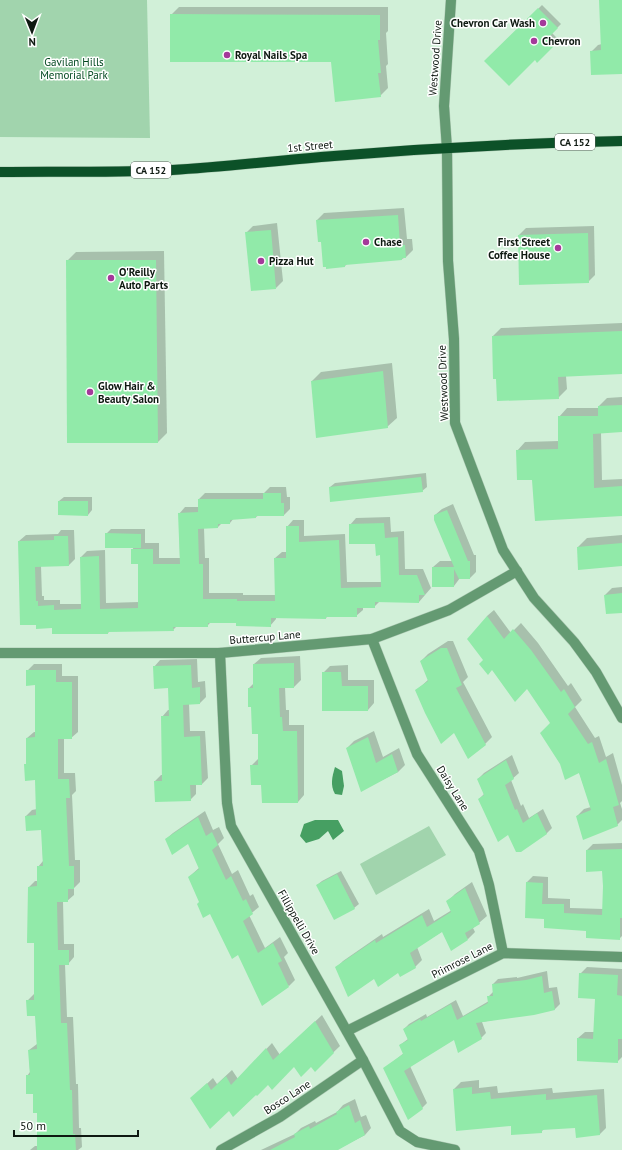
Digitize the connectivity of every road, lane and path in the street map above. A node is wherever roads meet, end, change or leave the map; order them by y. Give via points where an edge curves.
1 (451, 0) edge
2 (622, 141) edge
3 (447, 148) junction
4 (0, 172) edge
5 (517, 571) junction
6 (372, 639) junction
7 (0, 653) edge
8 (220, 653) junction
9 (622, 718) edge
10 (503, 953) junction
11 (622, 957) edge
12 (347, 1031) junction
13 (363, 1060) junction
14 (221, 1150) edge
15 (455, 1150) edge

1 - 3 street, Westwood Drive via 444,106
2 - 3 main road, 1st Street / CA 152
3 - 4 main road, 1st Street / CA 152 via 170,170
3 - 5 street, Westwood Drive via 448,261 455,423 503,550
5 - 6 street, Buttercup Lane via 449,610
5 - 9 street, Westwood Drive via 534,598 574,642 596,672
6 - 8 street, Buttercup Lane
6 - 10 street, Daisy Lane via 417,754 478,851 489,885
7 - 8 street, Buttercup Lane
8 - 12 street, Fillippelli Drive via 227,803 231,826
10 - 11 street, Primrose Lane
10 - 12 street, Primrose Lane
12 - 13 street, Fillippelli Drive
13 - 14 street, Bosco Lane via 280,1117
13 - 15 street, Fillippelli Drive via 400,1131 417,1142

